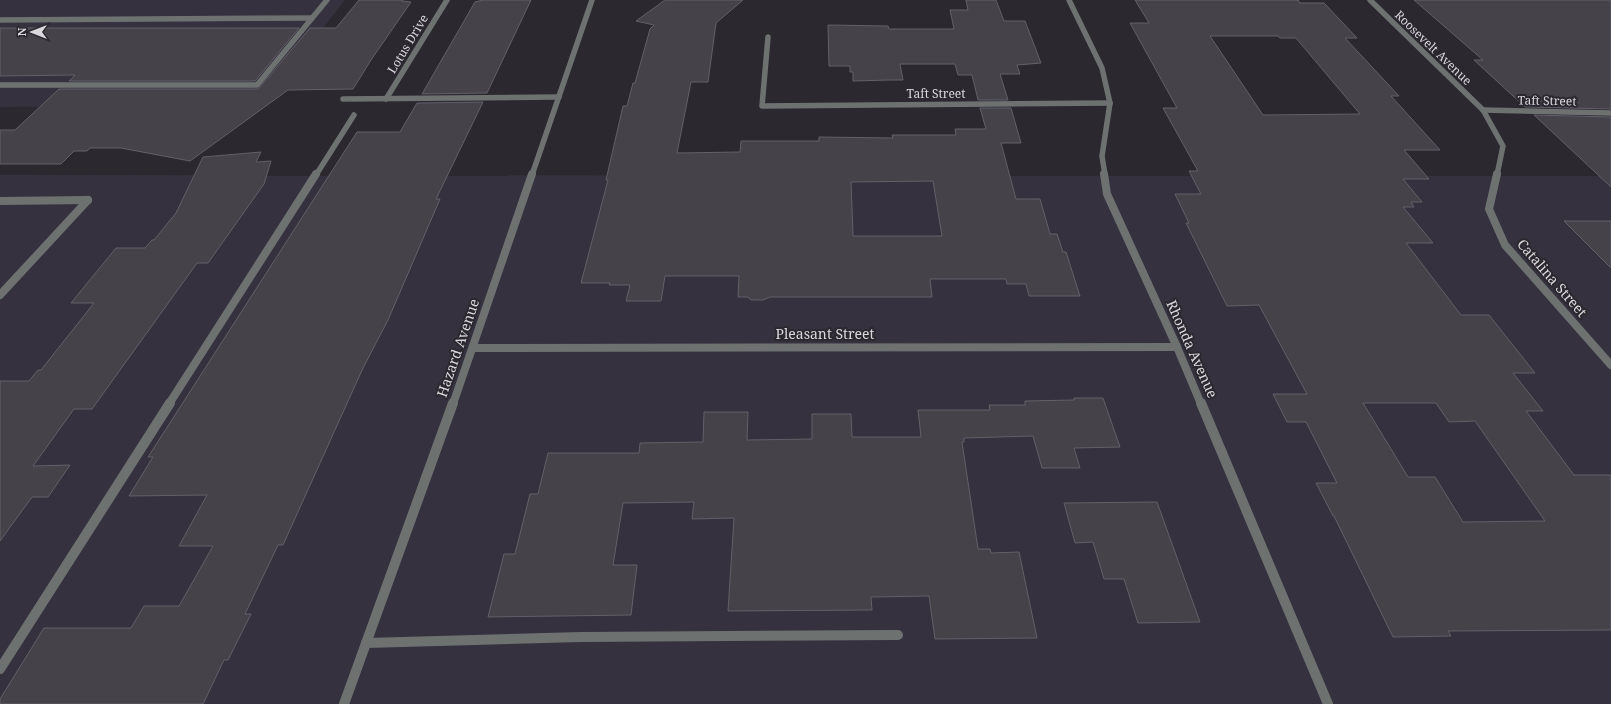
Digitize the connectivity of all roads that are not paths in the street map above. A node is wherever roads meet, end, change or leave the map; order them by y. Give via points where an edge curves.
1 (327, 0) edge
2 (446, 0) edge
3 (592, 0) edge
4 (1069, 0) edge
5 (1370, 0) edge
6 (312, 18) junction
7 (0, 20) edge
8 (768, 37) dead end
9 (0, 85) edge
10 (559, 97) junction
11 (386, 98) junction
12 (343, 99) dead end
13 (1110, 103) junction
14 (1483, 110) junction
15 (1611, 113) edge
16 (354, 115) dead end
17 (0, 201) edge
18 (0, 295) edge
19 (1177, 347) junction
20 (473, 348) junction
21 (1611, 365) edge
22 (898, 636) dead end
23 (366, 643) junction
24 (0, 669) edge
25 (344, 704) edge
26 (1328, 704) edge

1 - 6 street
2 - 11 street, Lotus Drive
3 - 10 street, Hazard Avenue
4 - 13 street, Rhonda Avenue via 1102,68
5 - 14 street, Roosevelt Avenue
6 - 7 street
6 - 9 street via 256,85
8 - 13 street, Taft Street via 762,106
10 - 11 street
10 - 20 street, Hazard Avenue
11 - 12 street
13 - 19 street, Rhonda Avenue via 1102,156 1107,194
14 - 15 street, Taft Street
14 - 21 street, Catalina Street via 1503,146 1489,209 1505,244
16 - 24 street
17 - 18 street via 88,200
19 - 20 street, Pleasant Street
19 - 26 street, Rhonda Avenue
20 - 23 street, Hazard Avenue
22 - 23 street via 581,637
23 - 25 street, Hazard Avenue

